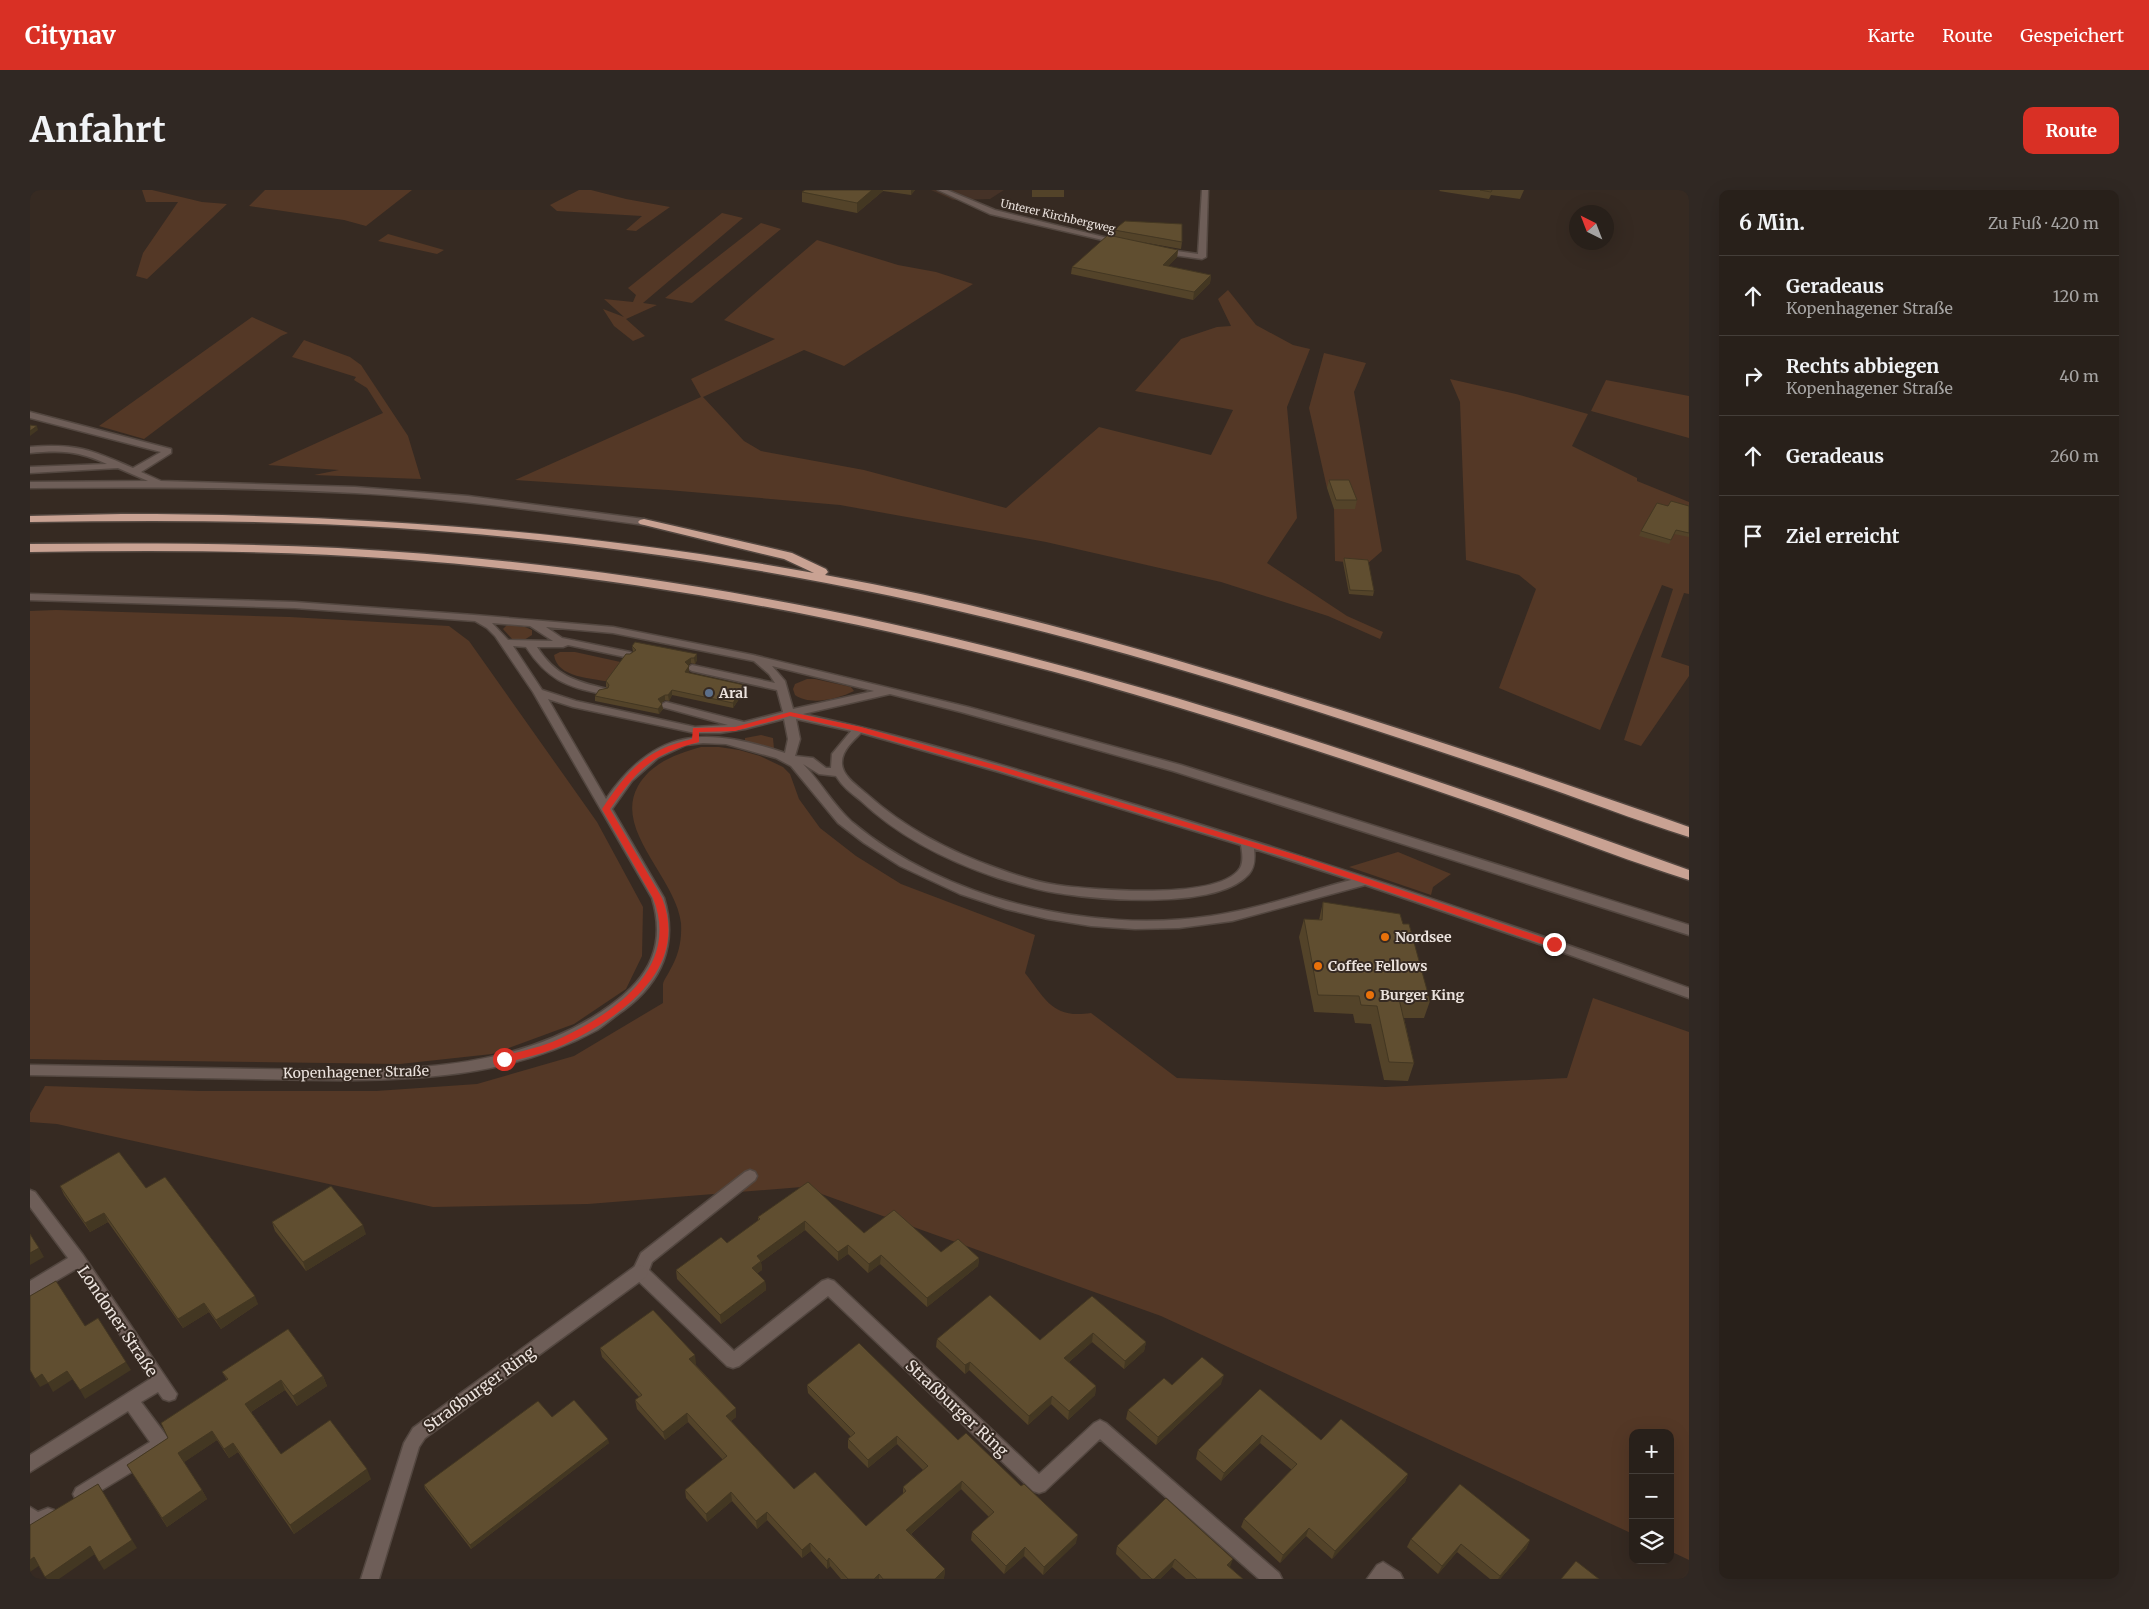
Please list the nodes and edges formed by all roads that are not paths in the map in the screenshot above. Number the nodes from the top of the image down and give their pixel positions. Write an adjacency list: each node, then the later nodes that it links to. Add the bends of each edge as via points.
1 (941, 190): 3 (street, Unterer Kirchbergweg, via 993,212)
2 (1205, 190): 4 (street, via 1202,257)
3 (1124, 243)
4 (1152, 248)
5 (30, 414): 9 (street, via 168,451)
6 (30, 450): 7 (street, via 76,449)
7 (120, 466): 8 (street); 9 (street)
8 (30, 470)
9 (133, 472): 10 (street)
10 (162, 484): 11 (street); 13 (street, via 355,490 468,499)
11 (30, 485)
12 (30, 519): 15 (highway, via 163,517 382,523 662,551)
13 (644, 522): 15 (highway, via 788,556)
14 (30, 548): 39 (highway, via 145,546 372,554 566,572 767,603 1020,659 1246,723 1406,775)
15 (841, 582): 37 (highway, via 994,615 1182,665 1300,701)
16 (30, 597): 17 (street, via 277,604)
17 (474, 618): 18 (street); 19 (street, Kopenhagener Straße, via 495,630)
18 (532, 623): 21 (street, via 551,636); 23 (street, via 612,630)
19 (505, 643): 20 (street); 28 (street, Kopenhagener Straße)
20 (530, 644): 21 (street); 26 (street, via 558,678)
21 (572, 644): 22 (street)
22 (630, 655)
23 (753, 658): 25 (street, via 778,677); 27 (street)
24 (692, 668): 25 (street)
25 (782, 688): 30 (street)
26 (603, 691)
27 (891, 691): 30 (street); 41 (street, via 1051,731 1177,768)
28 (538, 692): 33 (street); 36 (street, Kopenhagener Straße)
29 (666, 705): 31 (street)
30 (790, 714): 31 (street); 32 (street); 34 (street, via 794,739)
31 (747, 726): 33 (street)
32 (858, 729): 35 (street, via 837,757); 38 (street)
33 (696, 735): 34 (street); 36 (street, via 642,763)
34 (789, 759): 35 (street, via 809,762 823,771); 40 (street, via 801,768 832,808 869,841 918,871 1028,910 1076,919 1202,922 1254,912)
35 (839, 773): 38 (street, via 879,812 923,841 974,865 1055,888 1120,896 1218,887 1244,872 1249,859)
36 (606, 809): 43 (street, Kopenhagener Straße, via 658,898 664,922 662,945 649,979 638,991 604,1019 561,1042 473,1066 368,1075)
37 (1689, 832)
38 (1246, 843): 40 (street)
39 (1689, 875)
40 (1366, 881): 42 (street)
41 (1689, 930)
42 (1689, 993)
43 (30, 1070)
44 (750, 1176): 47 (street, Straßburger Ring, via 646,1258)
45 (30, 1196): 46 (street, Londoner Straße)
46 (78, 1260): 48 (street, Londoner Straße); 49 (street, Londoner Straße, via 164,1388)
47 (640, 1272): 52 (street, Straßburger Ring, via 419,1433 412,1443); 53 (street, Straßburger Ring, via 733,1360 828,1286 1039,1485 1100,1428)
48 (30, 1289)
49 (130, 1400): 50 (street, Londoner Straße); 51 (street, via 162,1444 36,1524)
50 (30, 1464)
51 (30, 1515)
52 (370, 1579)
53 (1273, 1579)
54 (1376, 1579): 55 (street, via 1383,1571)
55 (1394, 1579)

